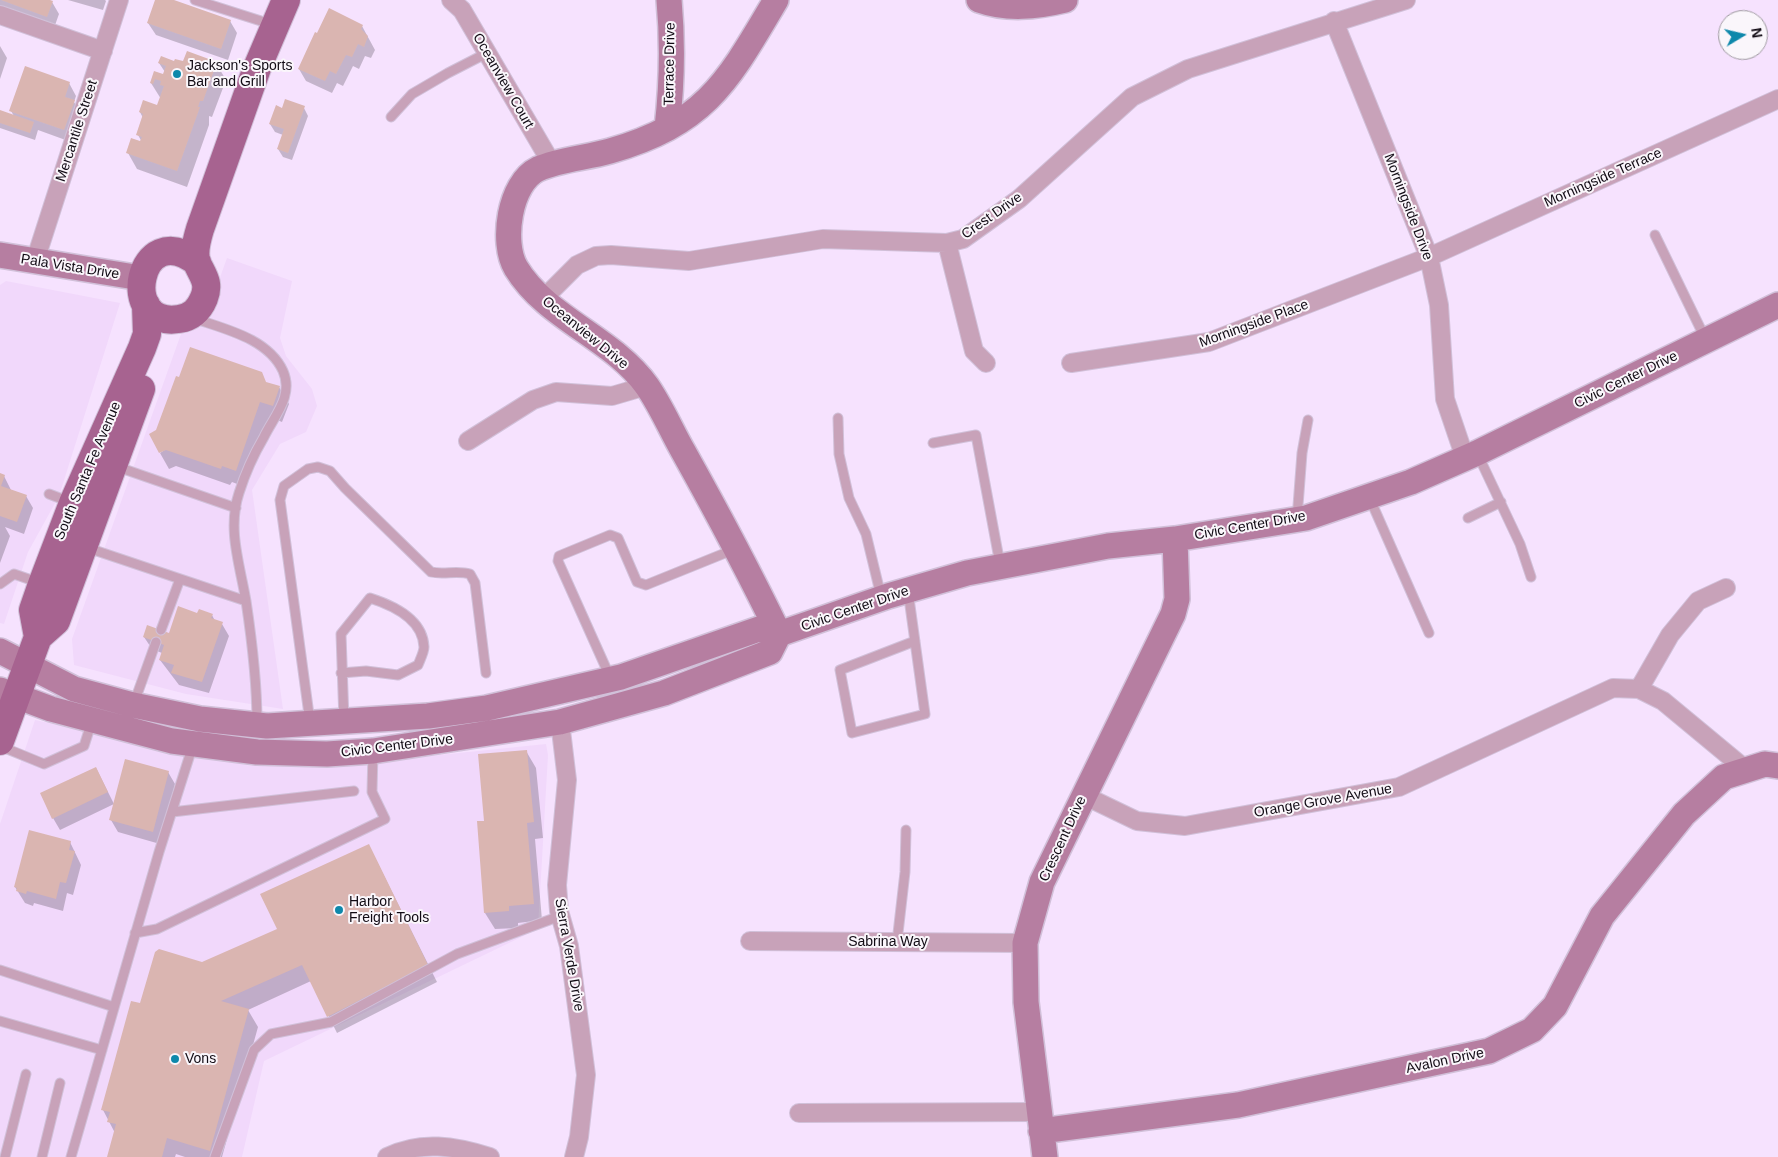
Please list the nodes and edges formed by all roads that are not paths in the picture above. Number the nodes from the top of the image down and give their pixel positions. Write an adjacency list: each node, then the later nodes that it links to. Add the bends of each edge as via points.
1 (119, 0): 13 (street, Mercantile Street)
2 (195, 0): 10 (lane)
3 (286, 0): 25 (main road, South Santa Fe Avenue, via 257,68 200,229)
4 (451, 0): 14 (street, Oceanview Court, via 462,10)
5 (669, 0): 17 (street, Terrace Drive, via 672,82)
6 (776, 0): 17 (street, Oceanview Drive, via 718,91 696,112)
7 (979, 0): 8 (street, via 996,6 1040,6)
8 (1065, 0)
9 (1406, 0): 12 (street, Crest Drive)
10 (265, 10): 21 (main road, via 182,236)
11 (0, 15): 13 (street)
12 (1334, 21): 20 (street, Crest Drive, via 1188,69 1132,97 1019,199 963,239); 23 (street, Morningside Drive)
13 (103, 51): 24 (street, Mercantile Street)
14 (487, 53): 16 (lane, via 412,94); 18 (street, Oceanview Court)
15 (1778, 99): 23 (street, Morningside Terrace)
16 (391, 117)
17 (667, 128): 18 (street, Oceanview Drive, via 609,151)
18 (552, 164): 27 (street, Oceanview Drive, via 535,170 522,185 511,208 508,246 516,268)
19 (1655, 235): 31 (lane)
20 (947, 243): 27 (street, Crest Drive, via 823,239 688,261 596,256 577,265); 33 (street, via 974,351)
21 (167, 252): 25 (main road, via 182,253); 26 (main road, via 152,260)
22 (2, 257): 24 (street, Pala Vista Drive)
23 (1429, 257): 32 (street, Morningside Place, via 1209,342); 39 (street, Morningside Drive, via 1439,305 1445,399)
24 (34, 261): 26 (street, Pala Vista Drive)
25 (197, 262): 30 (main road, South Santa Fe Avenue, via 207,287 200,307)
26 (141, 278): 29 (main road, South Santa Fe Avenue, via 141,293)
27 (543, 299): 34 (street, Oceanview Drive, via 622,361)
28 (1778, 305): 31 (street, Civic Center Drive)
29 (146, 306): 30 (main road, via 157,314); 53 (main road, South Santa Fe Avenue, via 147,334 142,348 61,498)
30 (181, 318): 40 (main road, South Santa Fe Avenue, via 158,343); 43 (lane, via 253,340 283,370 287,388 280,413 264,436 238,494)
31 (1706, 340): 39 (street, Civic Center Drive)
32 (1071, 363)
33 (986, 364)
34 (646, 386): 37 (street, via 612,396 556,392 533,400); 48 (street, Oceanview Drive)
35 (838, 418): 56 (lane, via 839,454 848,498 866,534)
36 (1308, 420): 45 (lane)
37 (468, 441)
38 (934, 443): 49 (lane, via 976,435)
39 (1471, 455): 41 (street, Civic Center Drive, via 1411,482); 42 (lane)
40 (113, 465): 43 (lane); 47 (main road, South Santa Fe Avenue)
41 (1369, 496): 45 (street, Civic Center Drive); 59 (lane)
42 (1501, 502): 44 (lane); 50 (lane, via 1527,560)
43 (236, 508): 57 (lane, via 233,534)
44 (1468, 518)
45 (1297, 519): 46 (street, Civic Center Drive)
46 (1175, 538): 49 (street, Civic Center Drive, via 1108,546); 84 (street, Crescent Drive, via 1177,600 1173,614)
47 (83, 546): 51 (lane); 61 (main road, South Santa Fe Avenue, via 56,621)
48 (737, 548): 60 (street, Oceanview Drive); 68 (lane, via 646,585 637,582 614,535 559,556 558,561)
49 (1001, 567): 55 (street, Civic Center Drive)
50 (1531, 577)
51 (180, 579): 57 (lane); 58 (lane)
52 (0, 584): 53 (lane, via 14,574)
53 (42, 584): 61 (main road, South Santa Fe Avenue, via 33,610)
54 (1726, 588): 69 (street, via 1698,601 1670,635)
55 (908, 590): 56 (street, Civic Center Drive); 62 (lane)
56 (882, 598): 60 (street, Civic Center Drive)
57 (246, 601): 76 (lane, via 257,692)
58 (161, 630)
59 (1429, 633)
60 (779, 634): 68 (street, Civic Center Drive, via 759,629); 75 (street, Civic Center Drive, via 770,652 664,693)
61 (38, 637): 65 (main road, South Santa Fe Avenue)
62 (915, 641): 62 (lane, via 925,714 852,733 840,670)
63 (156, 642): 71 (lane)
64 (0, 651): 65 (street, Civic Center Drive)
65 (28, 665): 70 (main road, South Santa Fe Avenue); 71 (street, Civic Center Drive, via 74,688)
66 (342, 673): 66 (lane, via 342,634 370,598 390,604 417,625 424,647 418,665 398,675); 73 (lane)
67 (486, 673): 74 (lane, via 475,583 470,574 431,572 330,471 318,467 308,469 284,486 280,500)
68 (616, 678): 73 (street, Civic Center Drive, via 487,708 428,716); 75 (street, via 604,690 574,698 567,704)
69 (1639, 689): 82 (street, via 1663,701); 84 (street, Orange Grove Avenue, via 1613,688 1399,787 1185,826 1137,822)
70 (8, 693): 72 (street, Civic Center Drive); 77 (main road, South Santa Fe Avenue)
71 (134, 705): 76 (street, Civic Center Drive, via 200,719)
72 (92, 720): 78 (street, Civic Center Drive); 79 (lane, via 84,746 44,764)
73 (344, 721): 74 (street, Civic Center Drive)
74 (310, 722): 76 (street, Civic Center Drive)
75 (560, 722): 80 (street, Civic Center Drive); 87 (street, Sierra Verde Drive, via 567,780 557,885)
76 (257, 725)
77 (0, 741)
78 (193, 745): 80 (street, Civic Center Drive, via 257,752 327,754); 85 (lane)
79 (0, 746)
80 (373, 751): 88 (lane, via 372,792 385,819 157,929)
81 (1778, 766): 82 (street, Avalon Drive, via 1765,764)
82 (1745, 769): 99 (street, Avalon Drive, via 1724,777 1684,814 1602,916 1555,1006 1532,1030 1489,1051 1238,1105)
83 (354, 791): 85 (lane)
84 (1083, 795): 91 (street, Crescent Drive, via 1042,882)
85 (172, 812): 88 (lane)
86 (906, 830): 90 (lane)
87 (560, 916): 103 (lane, via 457,954 331,1022 272,1034 254,1050); 106 (street, Sierra Verde Drive, via 569,946 585,1055 585,1094)
88 (135, 933): 93 (lane)
89 (750, 941): 90 (street, Sabrina Way)
90 (897, 942): 91 (street, Sabrina Way)
91 (1025, 943): 99 (street, Crescent Drive, via 1026,1002)
92 (0, 970): 93 (lane)
93 (114, 1007): 95 (lane)
94 (0, 1021): 95 (lane)
95 (102, 1050): 102 (lane)
96 (26, 1074): 100 (lane)
97 (60, 1083): 101 (lane)
98 (799, 1113): 99 (street)
99 (1040, 1122): 107 (street, Crescent Drive)
100 (5, 1157)
101 (42, 1157)
102 (70, 1157)
103 (215, 1157)
104 (387, 1157): 105 (street, via 400,1150 438,1145)
105 (490, 1157)
106 (574, 1157)
107 (1045, 1157)

